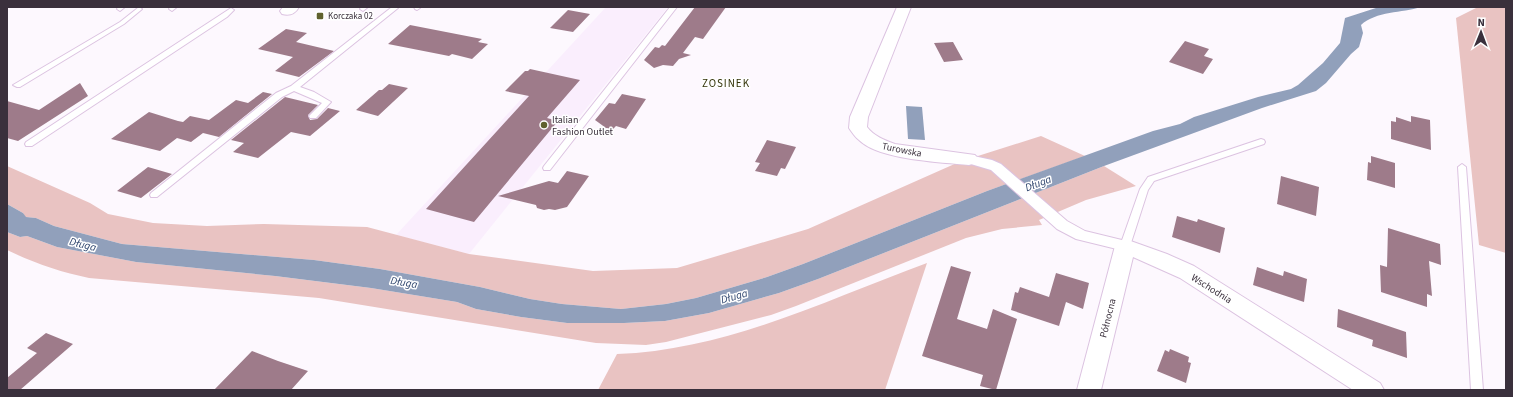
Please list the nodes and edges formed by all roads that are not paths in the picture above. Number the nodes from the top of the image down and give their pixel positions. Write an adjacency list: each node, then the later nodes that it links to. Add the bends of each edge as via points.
1 (674, 7): 13 (lane)
2 (904, 7): 11 (street, Turowska, via 859,117 860,131 873,142 892,148)
3 (395, 8): 7 (lane)
4 (139, 9): 6 (lane, via 122,23)
5 (231, 10): 10 (lane)
6 (17, 85)
7 (294, 88): 8 (lane, via 327,102); 14 (lane, via 279,95)
8 (313, 116)
9 (1261, 142): 16 (lane, via 1151,179 1144,189)
10 (30, 144)
11 (969, 159): 15 (street, Turowska, via 992,165 1002,171)
12 (1462, 167): 19 (lane)
13 (547, 168)
14 (154, 195)
15 (1042, 208): 16 (street, Wschodnia, via 1062,225 1081,235)
16 (1125, 246): 17 (street, Północna); 18 (street, Wschodnia, via 1187,272)
17 (1089, 390)
18 (1372, 390)
19 (1477, 390)

